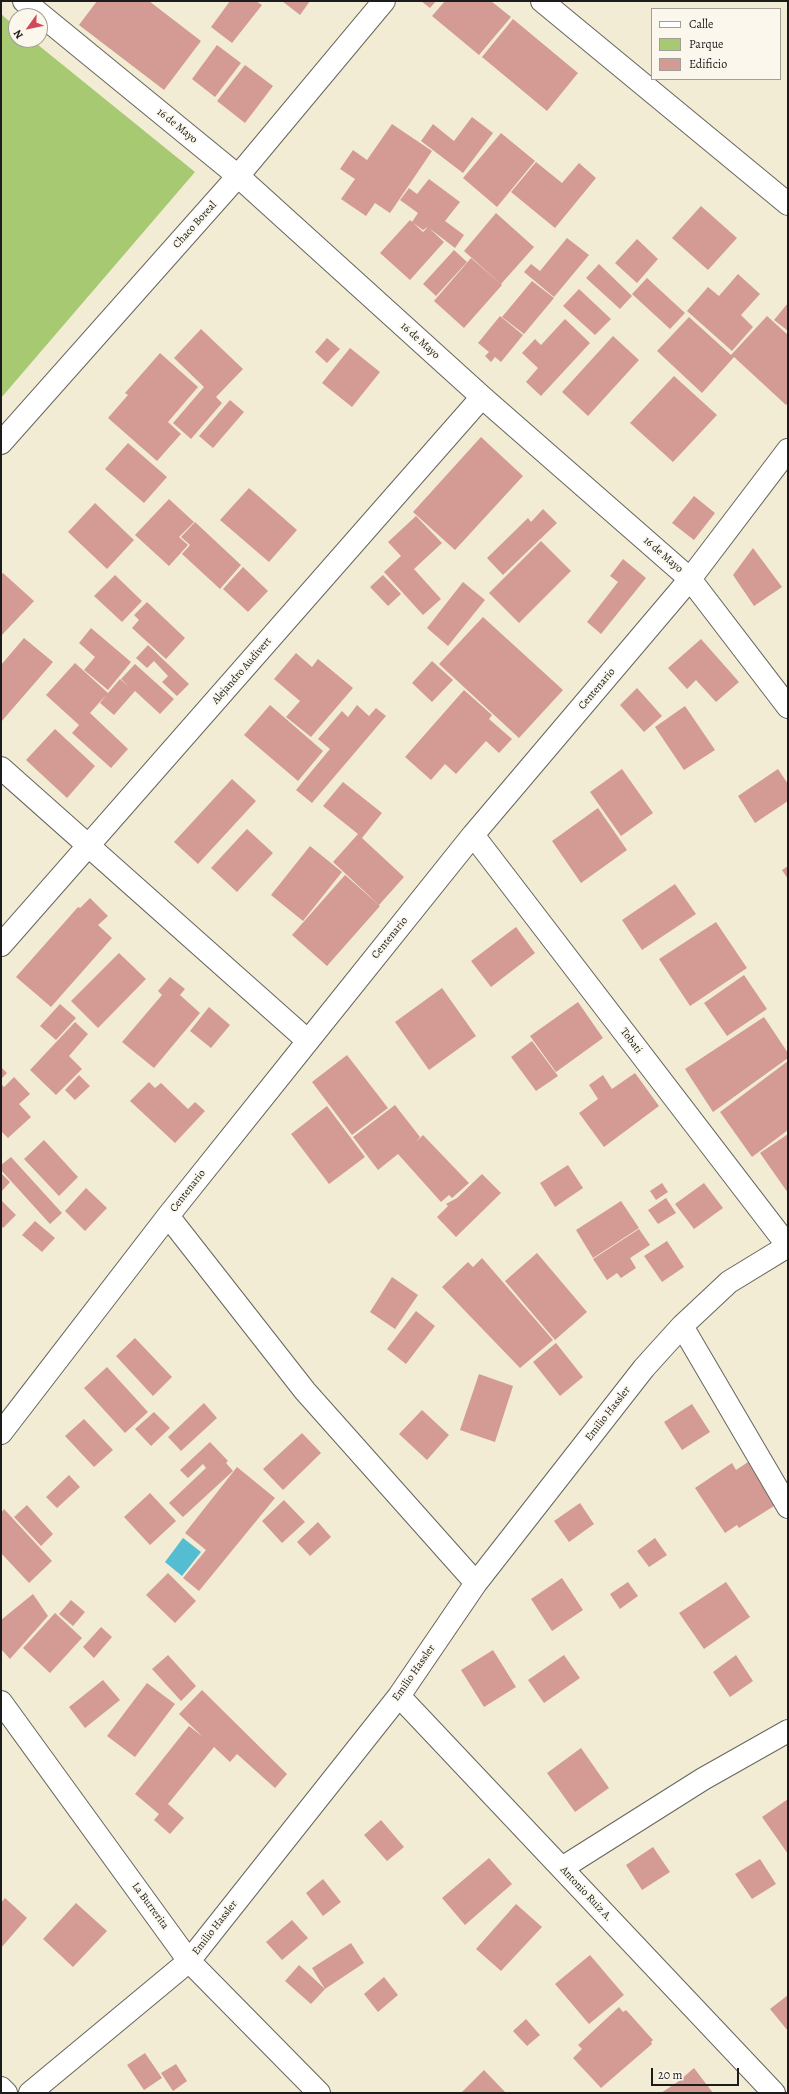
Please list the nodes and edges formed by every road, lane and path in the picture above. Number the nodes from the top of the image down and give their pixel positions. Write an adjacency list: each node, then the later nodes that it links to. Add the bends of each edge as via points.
1 (24, 1): 4 (street, 16 de Mayo)
2 (384, 1): 4 (street, Chaco Boreal)
3 (542, 1): 5 (street)
4 (238, 176): 6 (street, 16 de Mayo); 7 (street, Chaco Boreal)
5 (788, 204)
6 (482, 397): 9 (street, 16 de Mayo); 13 (street, Alejandro Audivert)
7 (1, 443)
8 (788, 450): 9 (street, Centenario)
9 (690, 579): 10 (street, 16 de Mayo); 12 (street, Centenario)
10 (788, 706)
11 (1, 768): 13 (street)
12 (473, 835): 15 (street, Centenario); 17 (street, Tobati)
13 (89, 846): 14 (street, Alejandro Audivert); 15 (street)
14 (1, 945)
15 (308, 1041): 16 (street, Centenario)
16 (168, 1216): 19 (street, Centenario); 21 (street, via 305,1391)
17 (788, 1246): 18 (street, Emilio Hassler, via 729,1282)
18 (682, 1326): 20 (street); 21 (street, Emilio Hassler, via 644,1368)
19 (1, 1433)
20 (788, 1507)
21 (476, 1583): 22 (street, Emilio Hassler)
22 (399, 1696): 25 (street, Antonio Ruiz A.); 26 (street, Emilio Hassler)
23 (1, 1702): 26 (street, La Burrerita)
24 (788, 1731): 25 (street, via 703,1780)
25 (562, 1868): 31 (street, Antonio Ruiz A.)
26 (189, 1961): 29 (street, Emilio Hassler); 30 (street, La Burrerita)
27 (1, 2088): 28 (street)
28 (6, 2093)
29 (30, 2093)
30 (319, 2093)
31 (774, 2093)

